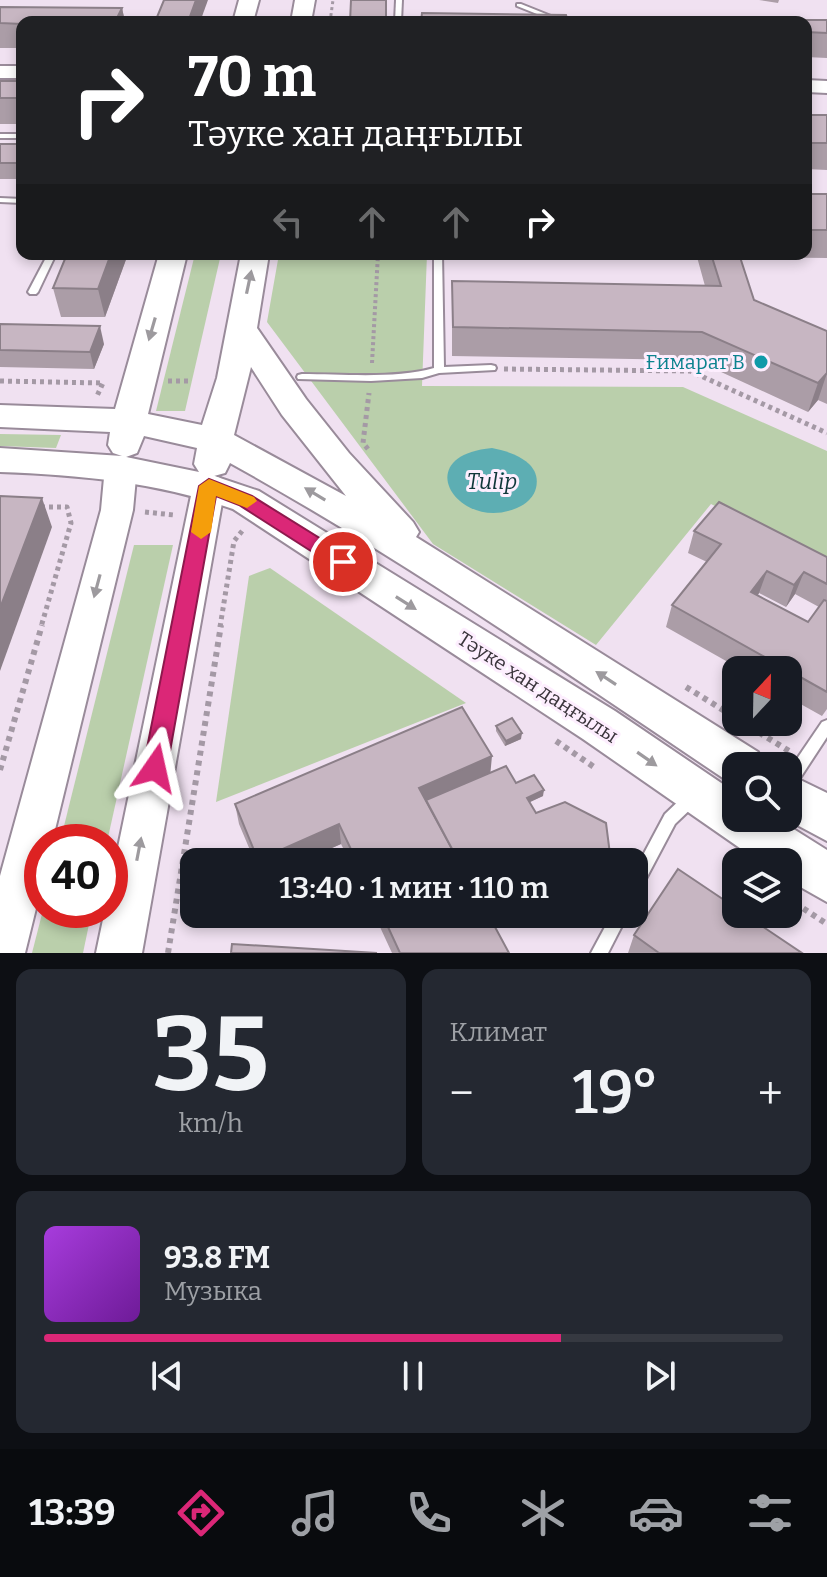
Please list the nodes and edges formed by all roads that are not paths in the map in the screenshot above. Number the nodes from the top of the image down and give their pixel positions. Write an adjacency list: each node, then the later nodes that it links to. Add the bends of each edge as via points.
1 (519, 5): 2 (lane)
2 (547, 16)
3 (49, 260): 7 (lane)
4 (171, 260): 12 (main road, one-way to 12)
5 (254, 260): 8 (main road, one-way to 5)
6 (438, 260): 10 (lane)
7 (33, 292)
8 (240, 325): 14 (main road, via 233,378); 18 (main road, via 336,462)
9 (491, 368): 10 (lane)
10 (439, 370): 11 (lane, via 371,378)
11 (302, 377)
12 (129, 415): 13 (main road); 14 (main road); 16 (main road)
13 (0, 416)
14 (215, 440): 17 (main road); 18 (main road, one-way to 14)
15 (0, 460): 16 (main road)
16 (121, 467): 17 (main road); 28 (street, one-way to 28, via 128,511 19,866)
17 (233, 505): 22 (main road, Тәуке хан даңғылы, one-way to 22, via 599,725); 29 (street, one-way to 17)
18 (428, 562): 20 (main road, one-way to 18)
19 (827, 726): 21 (lane)
20 (722, 753)
21 (802, 763)
22 (697, 794): 25 (lane, via 670,819); 26 (main road, Тәуке хан даңғылы)
23 (802, 804): 24 (main road)
24 (827, 819)
25 (648, 861)
26 (827, 878)
27 (612, 928): 30 (lane)
28 (2, 953)
29 (119, 953)
30 (599, 953)

